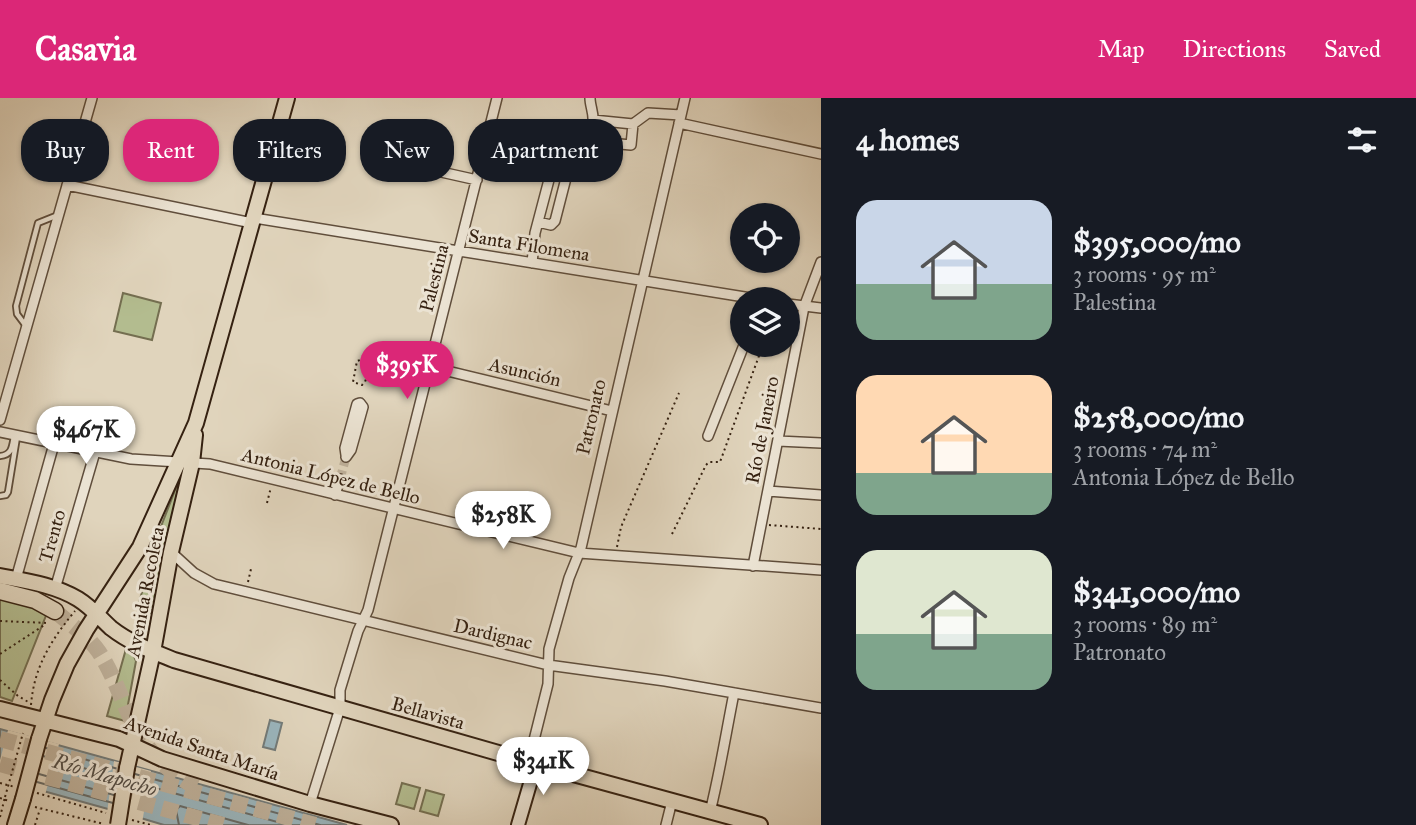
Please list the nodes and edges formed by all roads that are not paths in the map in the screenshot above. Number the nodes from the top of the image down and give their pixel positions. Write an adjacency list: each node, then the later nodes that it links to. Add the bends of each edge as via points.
1 (92, 98): 16 (street)
2 (287, 98): 18 (main road, Avenida Recoleta)
3 (497, 98): 6 (street, Palestina)
4 (590, 98): 7 (street)
5 (685, 98): 8 (street, Patronato)
6 (492, 119)
7 (593, 119)
8 (680, 119): 10 (street, via 648,113); 12 (street); 23 (street, Patronato)
9 (623, 123): 10 (street)
10 (634, 124): 11 (street, via 631,145)
11 (623, 144)
12 (821, 153)
13 (476, 182): 20 (street, Palestina)
14 (549, 182): 19 (street)
15 (567, 182): 19 (street, via 555,221 551,225)
16 (67, 186): 17 (street); 18 (street, Santa Filomena)
17 (59, 215): 28 (street); 28 (lane, via 38,223 16,306)
18 (253, 220): 20 (street, Santa Filomena); 33 (main road, Avenida Recoleta)
19 (538, 222): 22 (street)
20 (459, 251): 22 (street, Santa Filomena); 30 (street, Palestina)
21 (821, 262): 26 (street, Río de Janeiro)
22 (532, 263): 23 (street, Santa Filomena)
23 (641, 281): 24 (street, Santa Filomena); 31 (street, Patronato)
24 (730, 295)
25 (800, 306): 26 (street)
26 (804, 307): 27 (street); 37 (street, Río de Janeiro)
27 (821, 308)
28 (27, 326): 32 (street)
29 (739, 357): 36 (street)
30 (430, 369): 31 (street, Asunción); 52 (street, Palestina)
31 (612, 411): 54 (street, Patronato)
32 (0, 420)
33 (196, 423): 45 (main road, Avenida Recoleta); 46 (main road, Avenida Recoleta)
34 (0, 432): 35 (street, Antonia López de Bello)
35 (16, 436): 39 (street, Antonia López de Bello); 41 (lane); 44 (lane)
36 (708, 436)
37 (778, 441): 38 (street); 48 (street, Río de Janeiro)
38 (821, 443)
39 (54, 444): 40 (street, Antonia López de Bello); 58 (street)
40 (95, 452): 45 (street, Antonia López de Bello); 59 (street, Trento)
41 (7, 455): 42 (lane); 44 (lane)
42 (0, 456)
43 (346, 456): 43 (street, via 363,407 360,403 345,448)
44 (14, 458): 51 (lane, via 8,492)
45 (177, 463): 46 (street, Antonia López de Bello); 61 (main road, Avenida Recoleta, via 140,547)
46 (192, 463): 49 (street, Antonia López de Bello); 53 (main road, Avenida Recoleta)
47 (340, 479): 49 (street)
48 (768, 491): 50 (street); 55 (street, Río de Janeiro)
49 (335, 495): 52 (street, Antonia López de Bello)
50 (821, 495)
51 (0, 496)
52 (394, 510): 54 (street, Antonia López de Bello); 63 (street, Palestina)
53 (171, 552): 63 (street, Dardignac, via 204,579); 64 (main road, Avenida Recoleta)
54 (579, 553): 55 (street, Antonia López de Bello); 65 (street, Patronato, via 562,601)
55 (753, 566): 56 (street, Antonia López de Bello)
56 (821, 570)
57 (0, 576): 58 (main road, Bellavista)
58 (16, 579): 59 (main road, Bellavista)
59 (55, 589): 61 (main road, Bellavista)
60 (0, 591): 62 (highway, via 35,600)
61 (97, 613): 64 (main road, Bellavista, via 113,629); 70 (main road, Avenida Recoleta, via 68,664)
62 (56, 619)
63 (364, 621): 65 (street, Dardignac); 67 (street, Palestina, via 340,690)
64 (153, 652): 67 (main road, Bellavista); 71 (main road, Avenida Recoleta)
65 (548, 665): 66 (street, Dardignac); 72 (street, Patronato)
66 (734, 693): 68 (street, Dardignac); 75 (street)
67 (340, 708): 72 (main road, Bellavista); 74 (street, Palestina)
68 (821, 708)
69 (0, 709): 70 (main road, Avenida Santa María, via 29,710)
70 (46, 719): 71 (main road, Avenida Santa María); 77 (main road, Avenida Recoleta, bridge)
71 (132, 745): 74 (main road, Avenida Santa María, via 162,759); 76 (main road, Avenida Recoleta, bridge)
72 (533, 763): 73 (main road, Bellavista); 79 (street, Patronato)
73 (673, 801): 75 (main road, Bellavista); 80 (street)
74 (310, 804): 78 (main road, Avenida Santa María)
75 (710, 812): 81 (main road, Bellavista)
76 (125, 822)
77 (15, 825)
78 (391, 825)
79 (518, 825)
80 (666, 825)
81 (760, 825)

